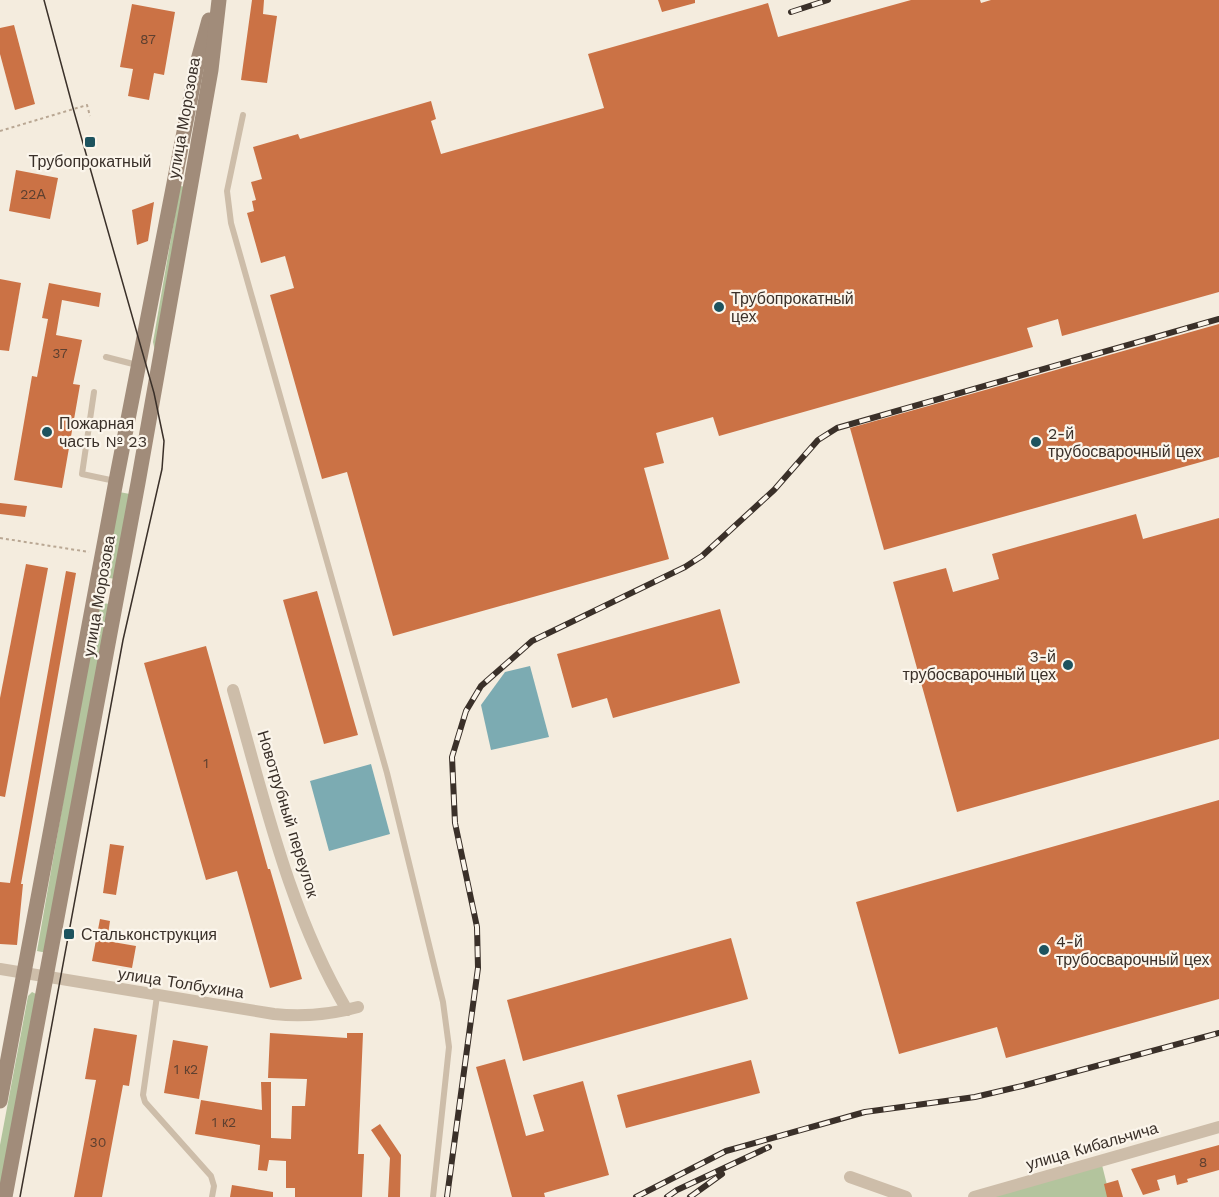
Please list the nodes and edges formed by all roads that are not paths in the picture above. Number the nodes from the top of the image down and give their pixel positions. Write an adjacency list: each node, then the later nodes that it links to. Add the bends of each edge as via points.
1 (214, 0): 5 (main road, улица Морозова, via 198,60)
2 (219, 0): 8 (main road, улица Морозова, via 211,70)
3 (243, 115): 22 (lane, via 227,207 387,773 443,1002 449,1047)
4 (106, 357): 5 (lane)
5 (138, 365): 7 (main road, улица Морозова)
6 (94, 392): 7 (lane, via 82,474)
7 (116, 481): 8 (main road); 9 (main road, улица Морозова)
8 (138, 483): 10 (main road, улица Морозова)
9 (95, 590): 10 (main road); 13 (main road, улица Морозова)
10 (118, 593): 14 (main road, улица Морозова)
11 (233, 690): 16 (street, Новотрубный переулок, via 288,882 328,977)
12 (0, 969): 13 (street, улица Толбухина)
13 (24, 973): 14 (street, улица Толбухина); 17 (main road, улица Морозова)
14 (46, 977): 15 (street, улица Толбухина); 20 (main road, улица Морозова)
15 (157, 996): 16 (street, улица Толбухина, via 292,1016); 21 (lane, via 143,1095 211,1176)
16 (352, 1009)
17 (0, 1101)
18 (1219, 1127): 24 (street, улица Кибальчича)
19 (850, 1177): 23 (street)
20 (5, 1197)
21 (212, 1197)
22 (433, 1197)
23 (906, 1197)
24 (974, 1197)

